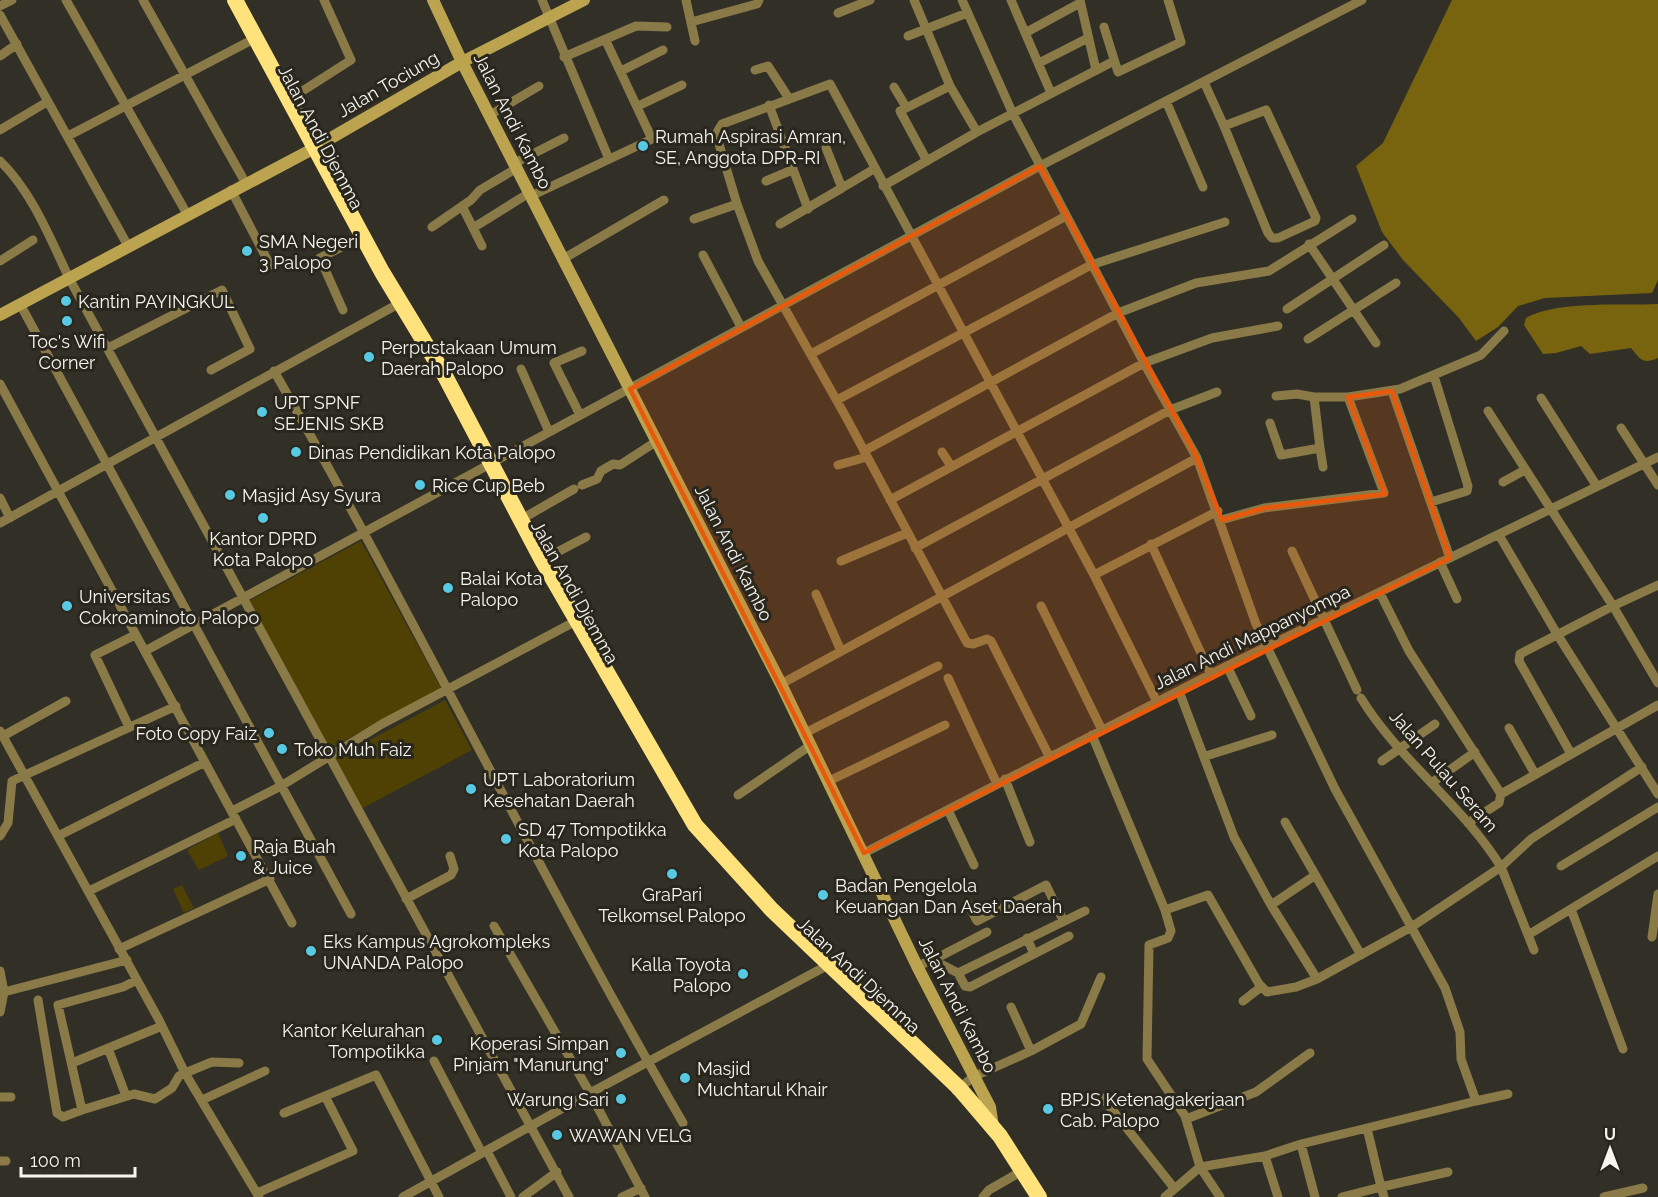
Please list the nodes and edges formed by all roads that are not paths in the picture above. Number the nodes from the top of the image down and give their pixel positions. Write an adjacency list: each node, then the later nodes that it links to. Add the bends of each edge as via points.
1 (12, 0): 18 (street)
2 (66, 0): 55 (street)
3 (143, 0): 43 (street)
4 (324, 0): 51 (street, via 351,60)
5 (433, 0): 38 (street, Jalan Andi Kambo)
6 (542, 0): 22 (street)
7 (584, 0): 22 (street, Jalan Tociung)
8 (686, 0): 23 (street)
9 (759, 0): 23 (street, via 757,4)
10 (870, 0): 19 (street)
11 (914, 0): 26 (street)
12 (962, 0): 20 (street)
13 (1012, 0): 27 (street)
14 (1168, 0): 37 (street, via 1181,42 1118,72)
15 (1362, 0): 44 (street)
16 (237, 1): 32 (highway, Jalan Andi Djemma); 51 (highway, Jalan Andi Djemma)
17 (1080, 1): 27 (street); 29 (street)
18 (0, 6)
19 (838, 13)
20 (967, 13): 26 (street); 58 (street)
21 (0, 15): 33 (street)
22 (548, 17): 36 (street); 38 (street, Jalan Tociung)
23 (691, 22): 31 (street)
24 (667, 27): 30 (street, via 636,26)
25 (1104, 27): 37 (street)
26 (926, 28): 28 (street); 47 (street)
27 (1025, 33): 39 (street)
28 (908, 36)
29 (1088, 38): 39 (street); 41 (street)
30 (605, 39): 36 (street); 42 (street)
31 (695, 41)
32 (248, 42): 43 (street); 66 (highway, Jalan Andi Djemma)
33 (17, 44): 35 (street); 53 (street)
34 (663, 50): 42 (street)
35 (0, 56)
36 (564, 57): 67 (street)
37 (1114, 61): 41 (street)
38 (462, 62): 59 (street, Jalan Andi Kambo); 66 (street, Jalan Tociung)
39 (1039, 63): 49 (street)
40 (755, 70): 50 (street, via 768,66)
41 (1096, 70): 49 (street)
42 (621, 71): 56 (street)
43 (185, 74): 55 (street); 75 (street)
44 (1204, 82): 52 (street); 60 (street)
45 (682, 85): 56 (street)
46 (539, 86): 59 (street)
47 (950, 86): 57 (street); 62 (street)
48 (894, 87): 57 (street)
49 (1051, 93): 58 (street)
50 (788, 98): 54 (street); 72 (street, via 830,84)
51 (290, 99): 66 (highway, Jalan Andi Djemma)
52 (1166, 101): 71 (street); 77 (street)
53 (48, 102): 61 (street); 63 (street)
54 (769, 105): 73 (street); 82 (street, via 722,124 716,132)
55 (124, 106): 63 (street); 85 (street)
56 (638, 106): 67 (street, via 652,139)
57 (906, 107): 69 (street, via 901,113)
58 (1013, 114): 62 (street); 71 (street)
59 (490, 115): 70 (street, Jalan Andi Kambo)
60 (1224, 126): 60 (street, via 1269,236 1278,238 1315,221 1269,111)
61 (0, 130)
62 (978, 132): 69 (street)
63 (68, 136): 98 (street)
64 (564, 138): 70 (street)
65 (826, 148): 78 (street)
66 (310, 149): 75 (street, Jalan Tociung); 95 (highway, Jalan Andi Djemma); 110 (highway, Jalan Andi Djemma)
67 (609, 159): 80 (street)
68 (0, 161): 105 (street, via 34,208)
69 (927, 161): 76 (street)
70 (516, 165): 80 (street, Jalan Andi Kambo); 83 (street)
71 (1040, 166): 86 (street); 93 (street)
72 (874, 169): 76 (street); 78 (street)
73 (792, 170): 74 (street); 84 (street)
74 (766, 181)
75 (245, 182): 79 (street, Jalan Tociung)
76 (883, 186): 93 (street)
77 (1203, 187)
78 (842, 188): 84 (street)
79 (231, 190): 85 (street, Jalan Tociung); 103 (street)
80 (530, 194): 92 (street); 101 (street, Jalan Andi Kambo)
81 (664, 200): 101 (street)
82 (737, 204): 87 (street); 111 (street, via 755,253)
83 (462, 206): 91 (street); 92 (street)
84 (808, 208): 90 (street)
85 (187, 214): 98 (street, Jalan Tociung)
86 (1066, 216): 104 (street); 108 (street)
87 (694, 219)
88 (1352, 219): 96 (street)
89 (1225, 222): 104 (street)
90 (780, 224)
91 (432, 227)
92 (473, 228): 99 (street)
93 (912, 235): 108 (street); 111 (street)
94 (33, 240): 102 (street)
95 (355, 240): 110 (highway, Jalan Andi Djemma); 113 (street, via 320,259)
96 (1309, 244): 106 (street); 115 (street, via 1269,271 1196,283)
97 (1383, 245): 106 (street)
98 (128, 246): 105 (street, Jalan Tociung)
99 (482, 246)
100 (703, 255): 118 (street)
101 (563, 259): 133 (street, Jalan Andi Kambo)
102 (0, 261)
103 (270, 265)
104 (1091, 265): 115 (street); 120 (street)
105 (69, 278): 109 (street, Jalan Tociung); 123 (street)
106 (1331, 278): 112 (street); 114 (street)
107 (1396, 283): 114 (street)
108 (938, 285): 120 (street); 125 (street)
109 (20, 304): 116 (street, Jalan Tociung); 159 (street)
110 (397, 305): 129 (street); 156 (highway, Jalan Andi Djemma, via 445,376)
111 (782, 306): 118 (street); 125 (street)
112 (1287, 309)
113 (343, 310)
114 (1354, 310): 121 (street); 122 (street)
115 (1118, 313): 126 (street); 131 (street)
116 (0, 315)
117 (1278, 326): 126 (street, via 1212,338)
118 (741, 327): 133 (street)
119 (1504, 331): 130 (street, via 1487,351)
120 (963, 333): 131 (street); 140 (street)
121 (1308, 339)
122 (1376, 343)
123 (108, 348): 128 (street, via 222,290 250,349); 148 (street)
124 (582, 351): 143 (street, via 554,363)
125 (811, 354): 140 (street)
126 (1144, 363): 141 (street); 146 (street)
127 (521, 369): 147 (street)
128 (211, 370)
129 (274, 371): 148 (street); 176 (street)
130 (1434, 376): 134 (street); 169 (street, via 1468,486 1467,490)
131 (989, 381): 146 (street); 152 (street)
132 (0, 384): 166 (street)
133 (630, 389): 143 (street); 149 (street, Jalan Andi Kambo)
134 (1392, 391): 138 (street); 169 (street)
135 (1217, 392): 141 (street)
136 (1276, 396): 137 (street)
137 (1314, 397): 138 (street); 150 (street)
138 (1348, 398): 171 (street, via 1384,493)
139 (1541, 398): 164 (street)
140 (837, 400): 152 (street)
141 (1170, 410): 154 (street); 162 (street)
142 (1488, 411): 161 (street)
143 (580, 415): 147 (street)
144 (1270, 423): 150 (street, via 1281,455)
145 (1621, 428): 155 (street)
146 (1016, 431): 158 (street); 162 (street)
147 (549, 432): 156 (street)
148 (156, 440): 159 (street); 192 (street)
149 (657, 441): 173 (street); 210 (street, Jalan Andi Kambo)
150 (1320, 448): 160 (street)
151 (942, 452): 158 (street)
152 (866, 454): 157 (street); 168 (street)
153 (1658, 457): 155 (street, Jalan Andi Mappanyompa)
154 (1197, 458): 171 (street); 175 (street)
155 (1645, 463): 164 (street, Jalan Andi Mappanyompa); 165 (street)
156 (486, 465): 173 (highway, Jalan Andi Djemma); 176 (street); 198 (highway, Jalan Andi Djemma)
157 (838, 465)
158 (951, 466): 168 (street)
159 (106, 467): 166 (street); 199 (street)
160 (1323, 467)
161 (1525, 470): 163 (street); 170 (street)
162 (1042, 479): 175 (street); 181 (street)
163 (1503, 482)
164 (1596, 485): 170 (street, Jalan Andi Mappanyompa)
165 (1658, 485)
166 (58, 492): 172 (street); 201 (street)
167 (0, 498): 172 (street)
168 (890, 500): 177 (street)
169 (1431, 502): 183 (street)
170 (1550, 508): 178 (street, Jalan Andi Mappanyompa); 196 (street)
171 (1219, 516): 180 (street); 202 (street)
172 (10, 518): 174 (street)
173 (520, 520): 184 (highway, Jalan Andi Djemma)
174 (0, 524)
175 (1067, 527): 187 (street); 191 (street)
176 (363, 532): 192 (street); 211 (street)
177 (907, 533): 181 (street); 185 (street)
178 (1499, 534): 183 (street, Jalan Andi Mappanyompa); 200 (street)
179 (586, 537): 184 (street)
180 (1152, 544): 187 (street); 207 (street)
181 (915, 548): 191 (street)
182 (1292, 551): 197 (street, Jalan Pulau Seram)
183 (1450, 558): 186 (street, Jalan Andi Mappanyompa)
184 (542, 560): 198 (highway, Jalan Andi Djemma)
185 (841, 561)
186 (1440, 562): 189 (street, Jalan Andi Mappanyompa); 194 (street)
187 (1094, 575): 214 (street)
188 (1655, 586): 193 (street); 196 (street)
189 (1380, 593): 197 (street, Jalan Andi Mappanyompa); 229 (street, via 1408,651)
190 (816, 594): 204 (street)
191 (940, 597): 204 (street); 232 (street, via 967,643 991,641)
192 (243, 598): 199 (street); 231 (street)
193 (1658, 598)
194 (1457, 599)
195 (1041, 606): 223 (street)
196 (1613, 606): 200 (street); 209 (street)
197 (1324, 620): 202 (street, Jalan Andi Mappanyompa); 228 (street, Jalan Pulau Seram, via 1359,694)
198 (573, 623): 211 (street); 286 (highway, Jalan Andi Djemma, via 695,825)
199 (192, 625): 203 (street); 242 (street)
200 (1557, 634): 221 (street); 230 (street, via 1528,648 1519,659)
201 (135, 635): 203 (street); 220 (street, via 95,655)
202 (1267, 648): 206 (street, Jalan Andi Mappanyompa); 274 (street, via 1355,829)
203 (145, 651): 215 (street)
204 (841, 651): 210 (street)
205 (938, 666): 227 (street)
206 (1227, 666): 207 (street, Jalan Andi Mappanyompa); 217 (street)
207 (1211, 675): 212 (street, Jalan Andi Mappanyompa)
208 (948, 678): 240 (street)
209 (1658, 683)
210 (781, 684): 227 (street, Jalan Andi Kambo)
211 (448, 690): 231 (street); 306 (street)
212 (1179, 691): 214 (street, Jalan Andi Mappanyompa); 233 (street)
213 (66, 701): 224 (street)
214 (1157, 702): 223 (street, Jalan Andi Mappanyompa)
215 (176, 706): 220 (street); 235 (street)
216 (1658, 706): 221 (street)
217 (1251, 716)
218 (1435, 724): 228 (street)
219 (945, 725): 239 (street)
220 (129, 727): 238 (street)
221 (1618, 727): 230 (street); 236 (street)
222 (1509, 728): 237 (street)
223 (1102, 730): 225 (street, Jalan Andi Mappanyompa)
224 (1, 733): 238 (street)
225 (1092, 735): 232 (street, Jalan Andi Mappanyompa); 268 (street)
226 (1272, 735): 233 (street)
227 (808, 739): 239 (street, Jalan Andi Kambo); 245 (street)
228 (1401, 747): 234 (street); 241 (street, Jalan Pulau Seram)
229 (1475, 752): 241 (street); 243 (street)
230 (1570, 752): 237 (street)
231 (327, 756): 242 (street); 264 (street)
232 (1049, 756): 240 (street, Jalan Andi Mappanyompa)
233 (1206, 756): 266 (street, via 1234,837)
234 (1382, 761)
235 (205, 762): 248 (street); 252 (street)
236 (1642, 767): 244 (street); 259 (street, via 1531,839)
237 (1535, 774): 243 (street)
238 (25, 777): 251 (street, via 12,781 8,823); 252 (street)
239 (829, 781): 254 (street, Jalan Andi Kambo)
240 (1001, 782): 247 (street, Jalan Andi Mappanyompa); 253 (street)
241 (1433, 782): 250 (street, Jalan Pulau Seram)
242 (280, 786): 248 (street); 270 (street)
243 (1501, 794): 250 (street, via 1500,802)
244 (1658, 794)
245 (738, 795)
246 (1658, 807): 258 (street)
247 (948, 810): 254 (street, Jalan Andi Mappanyompa); 257 (street)
248 (234, 815): 261 (street); 262 (street)
249 (1285, 822): 260 (street)
250 (1468, 823): 259 (street, Jalan Pulau Seram)
251 (0, 836)
252 (58, 836): 262 (street)
253 (1030, 842)
254 (864, 853): 287 (street, Jalan Andi Kambo)
255 (450, 856): 264 (street, via 454,869 451,875)
256 (1657, 860): 267 (street)
257 (974, 865)
258 (1561, 866)
259 (1501, 867): 274 (street); 276 (street, Jalan Pulau Seram)
260 (1314, 876): 266 (street); 283 (street)
261 (270, 879): 272 (street); 280 (street)
262 (89, 891): 280 (street)
263 (1658, 894): 278 (street)
264 (406, 899): 325 (street)
265 (967, 902): 271 (street, via 977,921 1046,885)
266 (1271, 905): 291 (street)
267 (1571, 909): 276 (street); 301 (street)
268 (1165, 910): 293 (street, via 1208,895); 323 (street, via 1170,936 1149,945 1146,1055)
269 (1085, 912): 271 (street)
270 (351, 914)
271 (1063, 920): 279 (street)
272 (292, 923)
273 (494, 926): 312 (street)
274 (1413, 926): 283 (street); 320 (street, via 1456,1017 1461,1059)
275 (987, 932): 285 (street)
276 (1528, 935): 281 (street, Jalan Pulau Seram)
277 (1069, 936): 282 (street)
278 (1652, 937)
279 (1027, 938): 282 (street); 289 (street)
280 (119, 949): 284 (street)
281 (1534, 950)
282 (1034, 954): 289 (street, via 969,987)
283 (1361, 955): 291 (street)
284 (127, 960): 292 (street); 294 (street)
285 (933, 960): 287 (street); 289 (street)
286 (826, 966): 306 (street); 311 (highway, Jalan Andi Djemma)
287 (917, 966): 310 (street, Jalan Andi Kambo)
288 (0, 971): 294 (street)
289 (958, 973)
290 (1101, 977): 302 (street, via 1081,1024)
291 (1317, 979): 293 (street, via 1271,993)
292 (137, 980): 299 (street); 305 (street, via 58,1005)
293 (1261, 987): 296 (street)
294 (4, 992): 298 (street)
295 (38, 1000): 321 (street, via 57,1113 63,1117)
296 (1243, 1001)
297 (1011, 1007): 302 (street)
298 (0, 1012)
299 (162, 1026): 300 (street); 309 (street)
300 (108, 1048): 305 (street); 314 (street)
301 (1623, 1049)
302 (1031, 1051): 310 (street)
303 (1310, 1053): 323 (street, via 1256,1092)
304 (434, 1061): 329 (street)
305 (72, 1063): 321 (street)
306 (649, 1063): 312 (street); 324 (street)
307 (239, 1064): 309 (street, via 212,1062)
308 (265, 1071): 319 (street)
309 (185, 1073): 314 (street, via 155,1099 136,1094); 319 (street)
310 (973, 1077): 311 (street); 327 (street, Jalan Andi Kambo, via 990,1107)
311 (957, 1090): 327 (highway, Jalan Andi Djemma)
312 (590, 1093): 325 (street); 338 (street)
313 (1508, 1094): 320 (street)
314 (126, 1096): 321 (street)
315 (325, 1096): 322 (street); 335 (street, via 376,1075); 340 (street, via 353,1151)
316 (0, 1097): 317 (street)
317 (11, 1097)
318 (1103, 1098): 336 (street)
319 (202, 1100): 340 (street)
320 (1476, 1101): 326 (street)
321 (82, 1110)
322 (284, 1113)
323 (1186, 1119): 331 (street)
324 (683, 1123)
325 (530, 1126): 329 (street); 332 (street)
326 (1367, 1128): 328 (street); 339 (street)
327 (990, 1129): 334 (highway); 349 (highway)
328 (1301, 1144): 330 (street); 353 (street)
329 (484, 1152): 335 (street); 343 (street)
330 (1265, 1156): 331 (street); 352 (street)
331 (1200, 1167): 336 (street); 351 (street)
332 (557, 1172): 344 (street); 345 (street)
333 (1448, 1172): 339 (street)
334 (1015, 1175): 347 (street); 348 (highway)
335 (432, 1182): 341 (street); 342 (street)
336 (1174, 1188): 350 (street)
337 (1643, 1188): 355 (street)
338 (643, 1192): 346 (street)
339 (1383, 1192): 354 (street)
340 (258, 1195)
341 (404, 1197)
342 (439, 1197)
343 (512, 1197)
344 (524, 1197)
345 (569, 1197)
346 (622, 1197)
347 (983, 1197)
348 (1029, 1197)
349 (1039, 1197)
350 (1165, 1197)
351 (1220, 1197)
352 (1278, 1197)
353 (1315, 1197)
354 (1342, 1197)
355 (1604, 1197)

